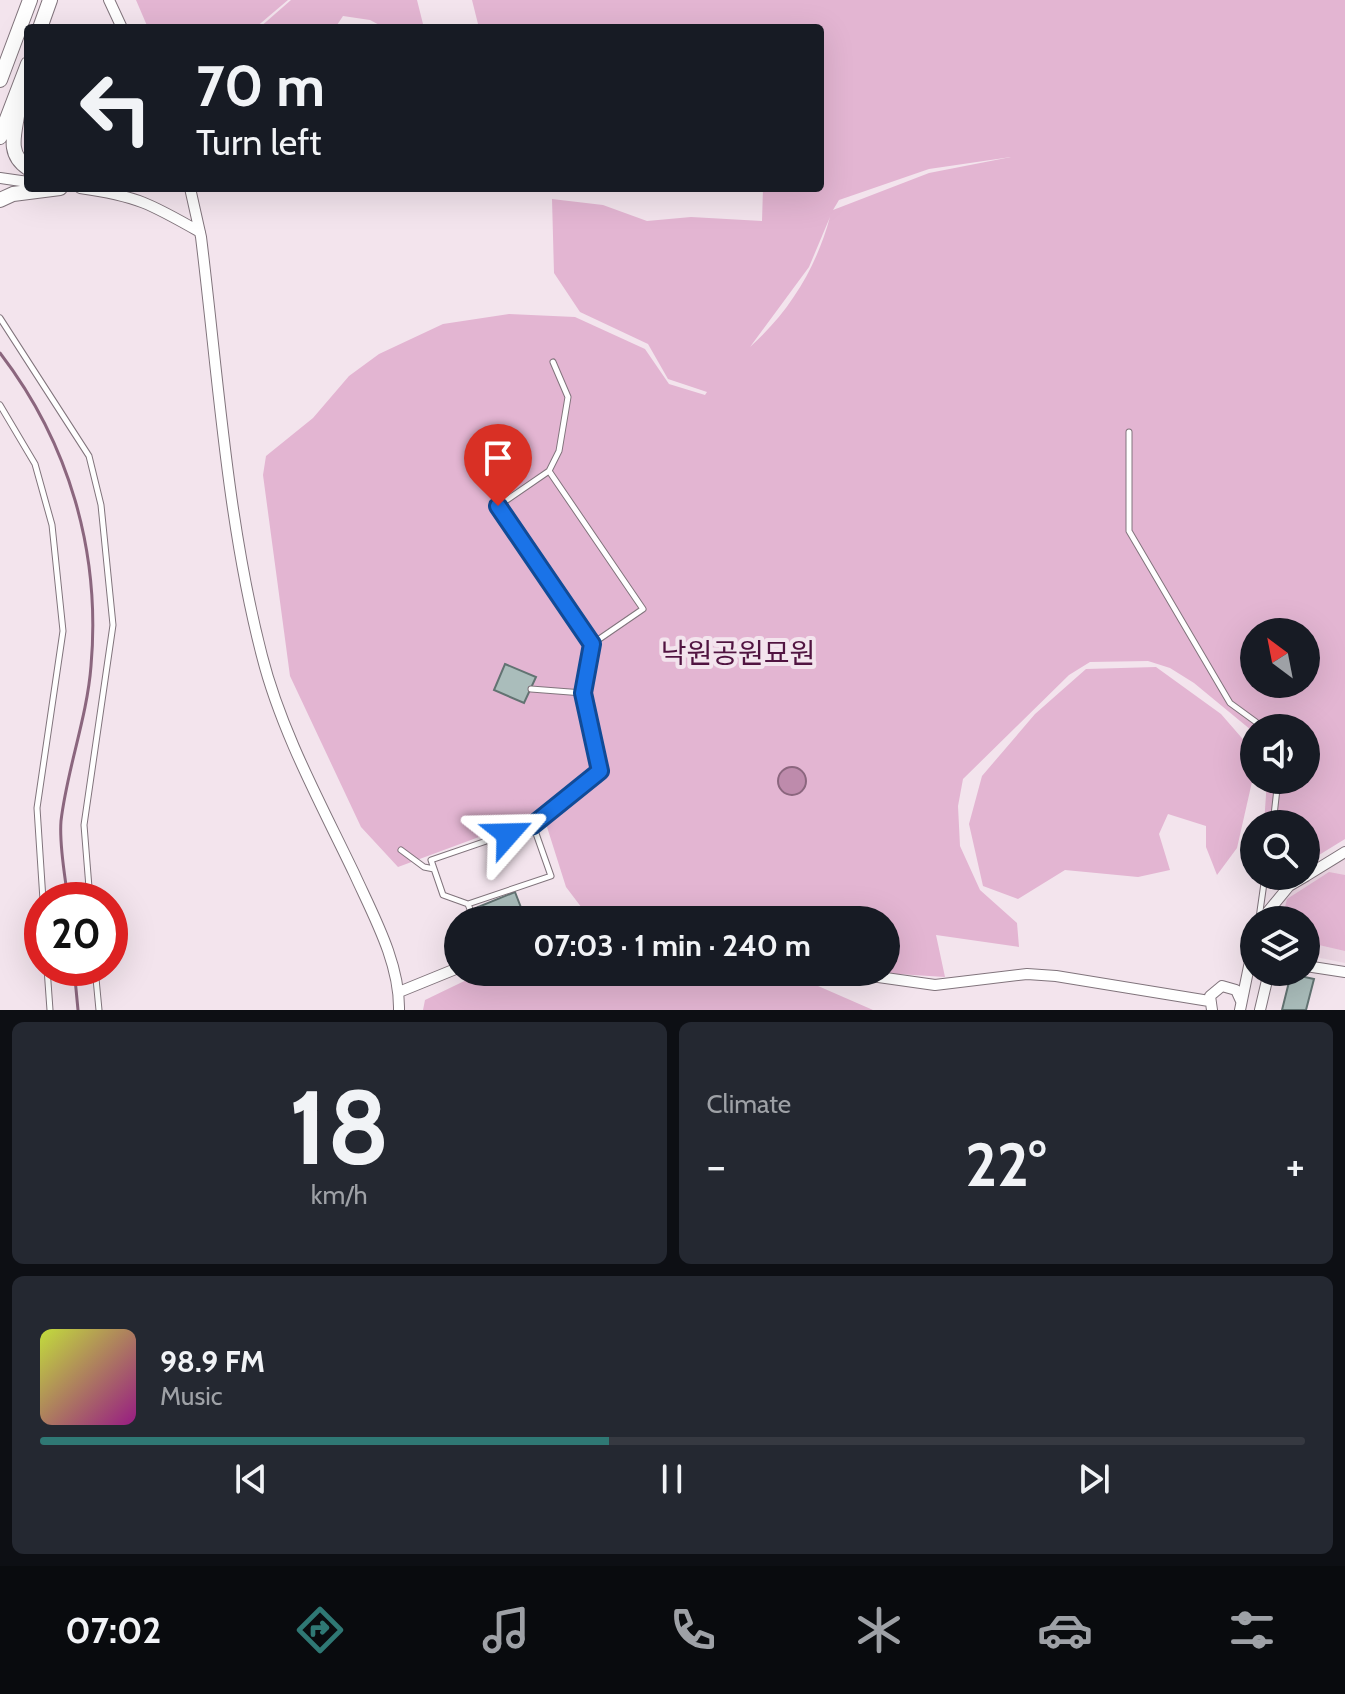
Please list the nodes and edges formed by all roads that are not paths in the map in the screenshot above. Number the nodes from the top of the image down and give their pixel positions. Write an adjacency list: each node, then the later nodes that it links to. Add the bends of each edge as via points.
1 (30, 0): 7 (main road)
2 (50, 0): 4 (main road)
3 (109, 0): 5 (street)
4 (41, 24)
5 (120, 24)
6 (24, 76): 8 (main road)
7 (0, 80)
8 (18, 94): 9 (main road); 10 (main road, via 21,111 11,148)
9 (0, 137)
10 (24, 166)
11 (0, 178): 12 (street)
12 (24, 181)
13 (29, 192): 16 (main road)
14 (113, 192): 17 (street, via 151,203)
15 (191, 192): 17 (street)
16 (0, 200)
17 (200, 232): 45 (street, via 230,481 262,657 307,773 373,916)
18 (0, 318): 33 (lane, via 89,456 101,505 113,625 86,810)
19 (553, 362): 22 (lane, via 568,397 559,451)
20 (0, 405): 32 (lane, via 35,464 52,525 63,631 37,808)
21 (1129, 432): 26 (lane, via 1129,531 1230,703)
22 (549, 471): 23 (lane, via 498,506); 23 (lane, via 643,609)
23 (592, 644): 25 (lane)
24 (531, 689): 25 (lane)
25 (583, 693): 27 (lane, via 600,771)
26 (1245, 714)
27 (533, 825): 31 (lane, via 431,860); 35 (lane, via 551,876)
28 (401, 850): 31 (lane)
29 (1345, 852): 30 (street)
30 (1320, 867)
31 (434, 869): 35 (lane, via 443,895)
32 (42, 882)
33 (89, 882)
34 (1286, 890): 36 (street)
35 (468, 904)
36 (1272, 906)
37 (1320, 968): 38 (street)
38 (1345, 972)
39 (444, 974): 45 (street)
40 (900, 980): 46 (street, via 935,985 1027,974 1056,976)
41 (48, 986): 48 (lane)
42 (97, 986): 49 (lane)
43 (1244, 986): 47 (street)
44 (1266, 986): 51 (street)
45 (399, 992): 50 (street)
46 (1211, 1006): 47 (street, via 1217,988 1227,986 1236,990)
47 (1239, 1008)
48 (50, 1010)
49 (99, 1010)
50 (399, 1010)
51 (1260, 1010)

